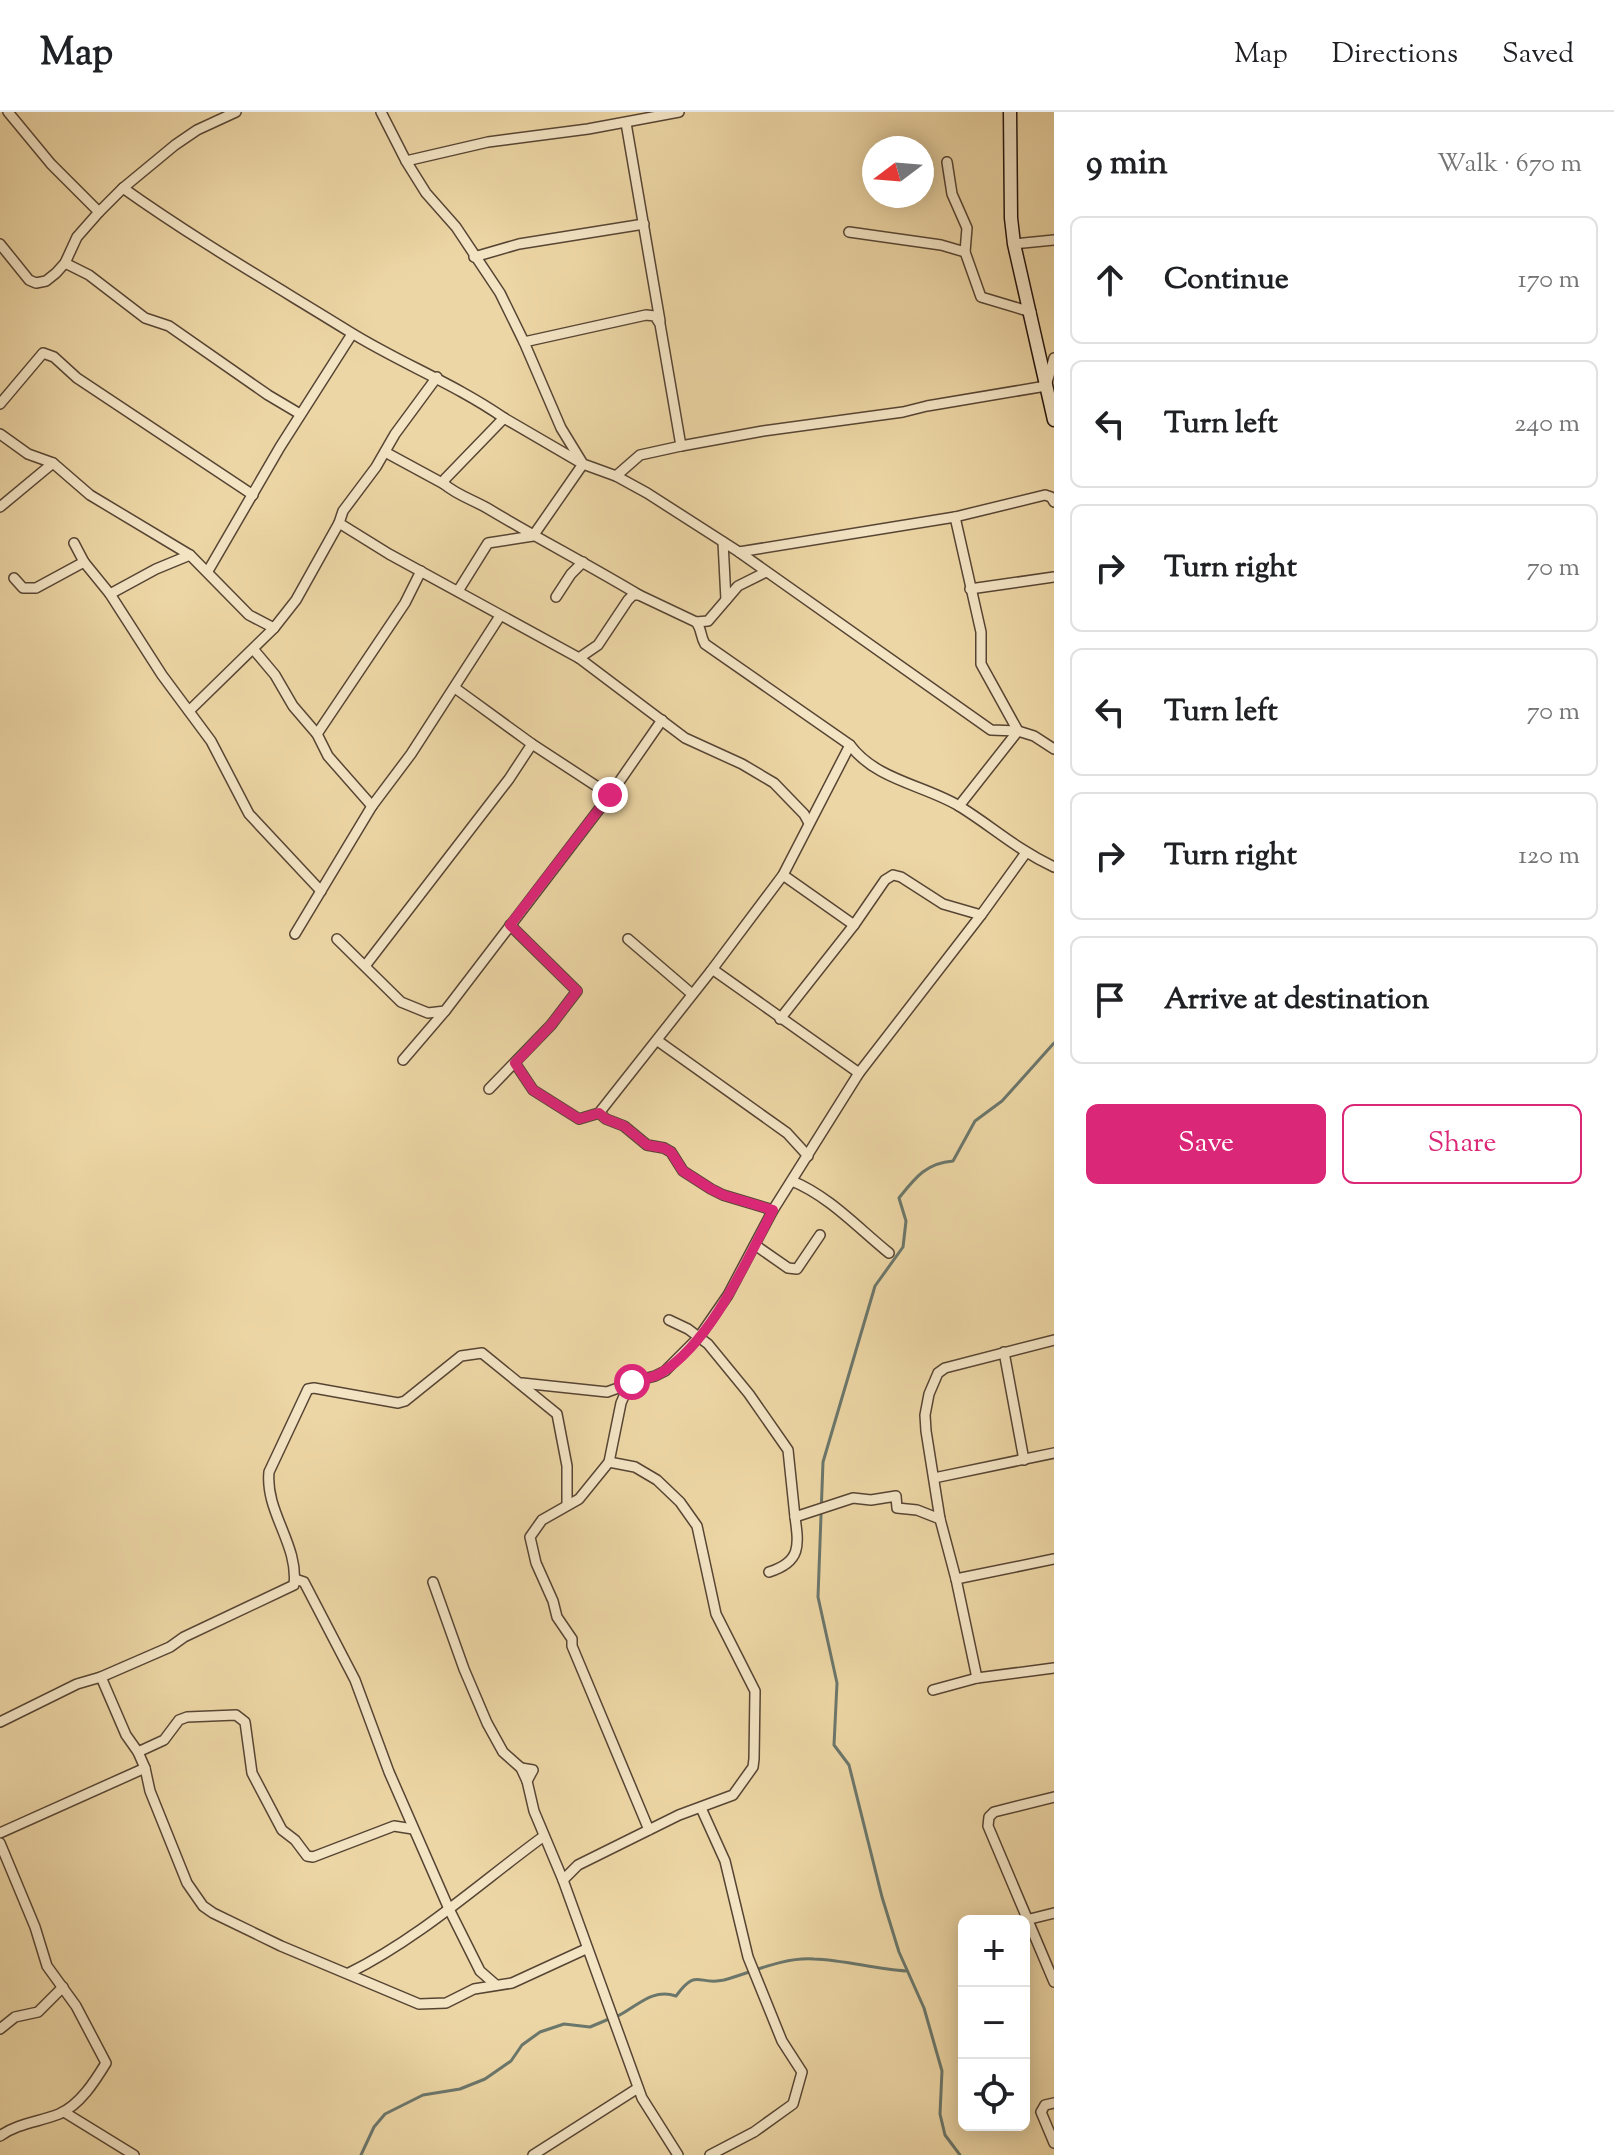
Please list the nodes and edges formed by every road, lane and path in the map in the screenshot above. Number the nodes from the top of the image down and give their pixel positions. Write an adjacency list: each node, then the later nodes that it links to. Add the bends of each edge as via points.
1 (8, 112): 10 (street)
2 (236, 112): 9 (street, via 197,130)
3 (381, 112): 7 (street)
4 (679, 112): 6 (street)
5 (1010, 112): 15 (main road)
6 (626, 123): 7 (street, via 488,142); 11 (street)
7 (406, 161): 17 (street)
8 (947, 162): 16 (street, via 952,194 967,228)
9 (123, 188): 10 (street); 21 (street)
10 (99, 212): 18 (street, via 77,237)
11 (644, 224): 17 (street, via 519,244); 20 (street)
12 (849, 232): 16 (street)
13 (1054, 240): 15 (street)
14 (0, 244): 18 (street, via 36,283 46,281)
15 (1014, 244): 19 (main road)
16 (965, 252): 19 (street, via 981,297)
17 (474, 257): 22 (street, via 500,293)
18 (65, 263): 27 (street)
19 (1031, 312): 25 (main road)
20 (660, 324): 22 (street, via 655,316 646,315); 31 (street)
21 (352, 334): 24 (street); 27 (street)
22 (524, 342): 34 (street, via 561,428)
23 (1054, 358): 25 (street)
24 (437, 377): 28 (street); 32 (street)
25 (1046, 386): 29 (main road); 31 (street)
26 (0, 404): 37 (street, via 43,353)
27 (300, 414): 37 (street)
28 (504, 418): 34 (street); 36 (street)
29 (1054, 420)
30 (0, 434): 33 (street, via 28,454)
31 (681, 446): 35 (street, via 640,455)
32 (385, 452): 36 (street); 41 (street)
33 (53, 463): 39 (street); 46 (street, via 90,495)
34 (583, 464): 35 (street); 42 (street)
35 (616, 476): 43 (street)
36 (444, 484): 42 (street)
37 (253, 495): 49 (street)
38 (1054, 502): 40 (street, via 1045,495)
39 (0, 507)
40 (955, 517): 45 (street); 54 (street)
41 (339, 523): 50 (street); 62 (street)
42 (533, 536): 48 (street); 55 (street, via 488,543)
43 (723, 542): 45 (street); 59 (street)
44 (74, 543): 47 (street)
45 (739, 552): 51 (street)
46 (190, 555): 49 (street); 56 (street)
47 (84, 562): 53 (street, via 36,588 23,588); 56 (street)
48 (583, 562): 57 (street); 58 (street)
49 (208, 571): 62 (street, via 249,615)
50 (421, 571): 55 (street); 69 (street)
51 (766, 572): 59 (street, via 738,586); 68 (street, via 991,730)
52 (1054, 577): 54 (street)
53 (14, 578)
54 (970, 589): 68 (street, via 981,632 981,664)
55 (458, 591): 60 (street)
56 (110, 594): 66 (street)
57 (639, 595): 61 (street); 64 (street, via 628,600 604,637)
58 (556, 597)
59 (726, 600): 61 (street)
60 (500, 616): 64 (street); 65 (street)
61 (701, 623): 71 (street, via 705,644)
62 (274, 628): 63 (street)
63 (254, 650): 66 (street); 69 (street)
64 (579, 658): 67 (street)
65 (455, 688): 70 (street); 74 (street)
66 (189, 711): 80 (street, via 249,814)
67 (662, 720): 73 (street); 76 (street, via 701,747 764,775)
68 (1018, 731): 72 (street); 75 (street)
69 (317, 734): 74 (street, via 328,756)
70 (532, 744): 73 (street); 87 (street)
71 (850, 745): 75 (street, via 858,757 911,787); 76 (street)
72 (1054, 749)
73 (610, 795): 82 (street)
74 (372, 806): 80 (street)
75 (959, 806): 77 (street)
76 (809, 823): 79 (street)
77 (1025, 854): 78 (street); 81 (street)
78 (1054, 867)
79 (783, 875): 83 (street); 88 (street)
80 (321, 891): 84 (street)
81 (981, 915): 83 (street, via 943,904 893,875); 95 (street)
82 (510, 925): 90 (street); 94 (street, via 577,991)
83 (854, 925): 91 (street)
84 (295, 934)
85 (337, 939): 87 (street)
86 (628, 939): 89 (street)
87 (365, 966): 90 (street, via 401,1002 428,1013)
88 (711, 971): 89 (street); 91 (street)
89 (692, 994): 92 (street)
90 (445, 1011): 93 (street)
91 (780, 1019): 95 (street)
92 (658, 1041): 97 (street); 98 (street, via 787,1133)
93 (403, 1060)
94 (515, 1063): 96 (street); 97 (street, via 533,1090 565,1112 579,1119)
95 (859, 1073): 98 (street)
96 (489, 1089)
97 (599, 1113): 100 (street, via 647,1145 671,1152 683,1171 711,1189)
98 (808, 1156): 99 (street)
99 (792, 1181): 100 (street); 103 (street)
100 (773, 1210): 102 (street)
101 (820, 1235): 102 (street, via 797,1269)
102 (755, 1245): 105 (street)
103 (889, 1253)
104 (669, 1320): 105 (street)
105 (699, 1337): 108 (street, via 665,1371); 115 (street, via 725,1363 788,1450)
106 (1054, 1340): 107 (street)
107 (1004, 1352): 111 (street); 113 (street, via 938,1373 925,1415)
108 (632, 1382): 109 (street, via 607,1392); 112 (street, via 621,1403)
109 (520, 1383): 114 (street, via 557,1414 567,1466); 119 (street, via 482,1353 473,1353 461,1356 398,1403 308,1389 267,1485)
110 (1054, 1453): 111 (street)
111 (1024, 1460): 113 (street)
112 (609, 1462): 114 (street, via 579,1499); 130 (street, via 635,1467 657,1480 693,1519 716,1614 755,1691 753,1767 733,1795)
113 (934, 1478): 116 (street)
114 (567, 1505): 132 (street, via 542,1520 530,1537 536,1563)
115 (795, 1517): 116 (street, via 853,1498 890,1495 896,1496 897,1508); 118 (street, via 796,1554)
116 (940, 1519): 120 (street)
117 (1054, 1559): 120 (street)
118 (769, 1572)
119 (295, 1579): 123 (street, via 294,1585); 131 (street, via 304,1582 355,1680)
120 (956, 1579): 124 (street)
121 (433, 1582): 134 (street, via 487,1723 503,1752 521,1768)
122 (1054, 1668): 124 (street)
123 (101, 1677): 126 (street); 127 (street)
124 (977, 1678): 125 (street)
125 (933, 1690)
126 (0, 1722)
127 (138, 1752): 128 (street); 131 (street, via 164,1740 179,1720 236,1715 245,1722 257,1783 282,1830 307,1856 394,1826)
128 (145, 1768): 133 (street); 143 (street, via 187,1883 203,1906)
129 (1054, 1797): 139 (street, via 989,1817)
130 (701, 1808): 132 (street); 156 (street, via 725,1861 748,1957 782,2041 802,2072 793,2104)
131 (413, 1829): 137 (street)
132 (649, 1830): 136 (street, via 578,1865)
133 (0, 1833)
134 (544, 1836): 136 (street); 137 (street)
135 (0, 1843): 146 (street, via 47,1966)
136 (563, 1880): 142 (street)
137 (449, 1909): 143 (street); 145 (street, via 480,1971)
138 (1054, 1913): 140 (street)
139 (1024, 1915)
140 (1030, 1919)
141 (1030, 1929): 144 (street)
142 (586, 1949): 145 (street, via 525,1978); 148 (street)
143 (349, 1973): 145 (street, via 431,2005)
144 (1054, 1982)
145 (496, 1985)
146 (63, 1987): 147 (street, via 38,2012 15,2017); 150 (street, via 106,2063)
147 (0, 2029)
148 (638, 2088): 154 (street); 155 (street)
149 (1054, 2103): 152 (street, via 1041,2112)
150 (64, 2112): 151 (street); 153 (street)
151 (0, 2136)
152 (1054, 2143)
153 (134, 2155)
154 (533, 2155)
155 (678, 2155)
156 (710, 2155)

